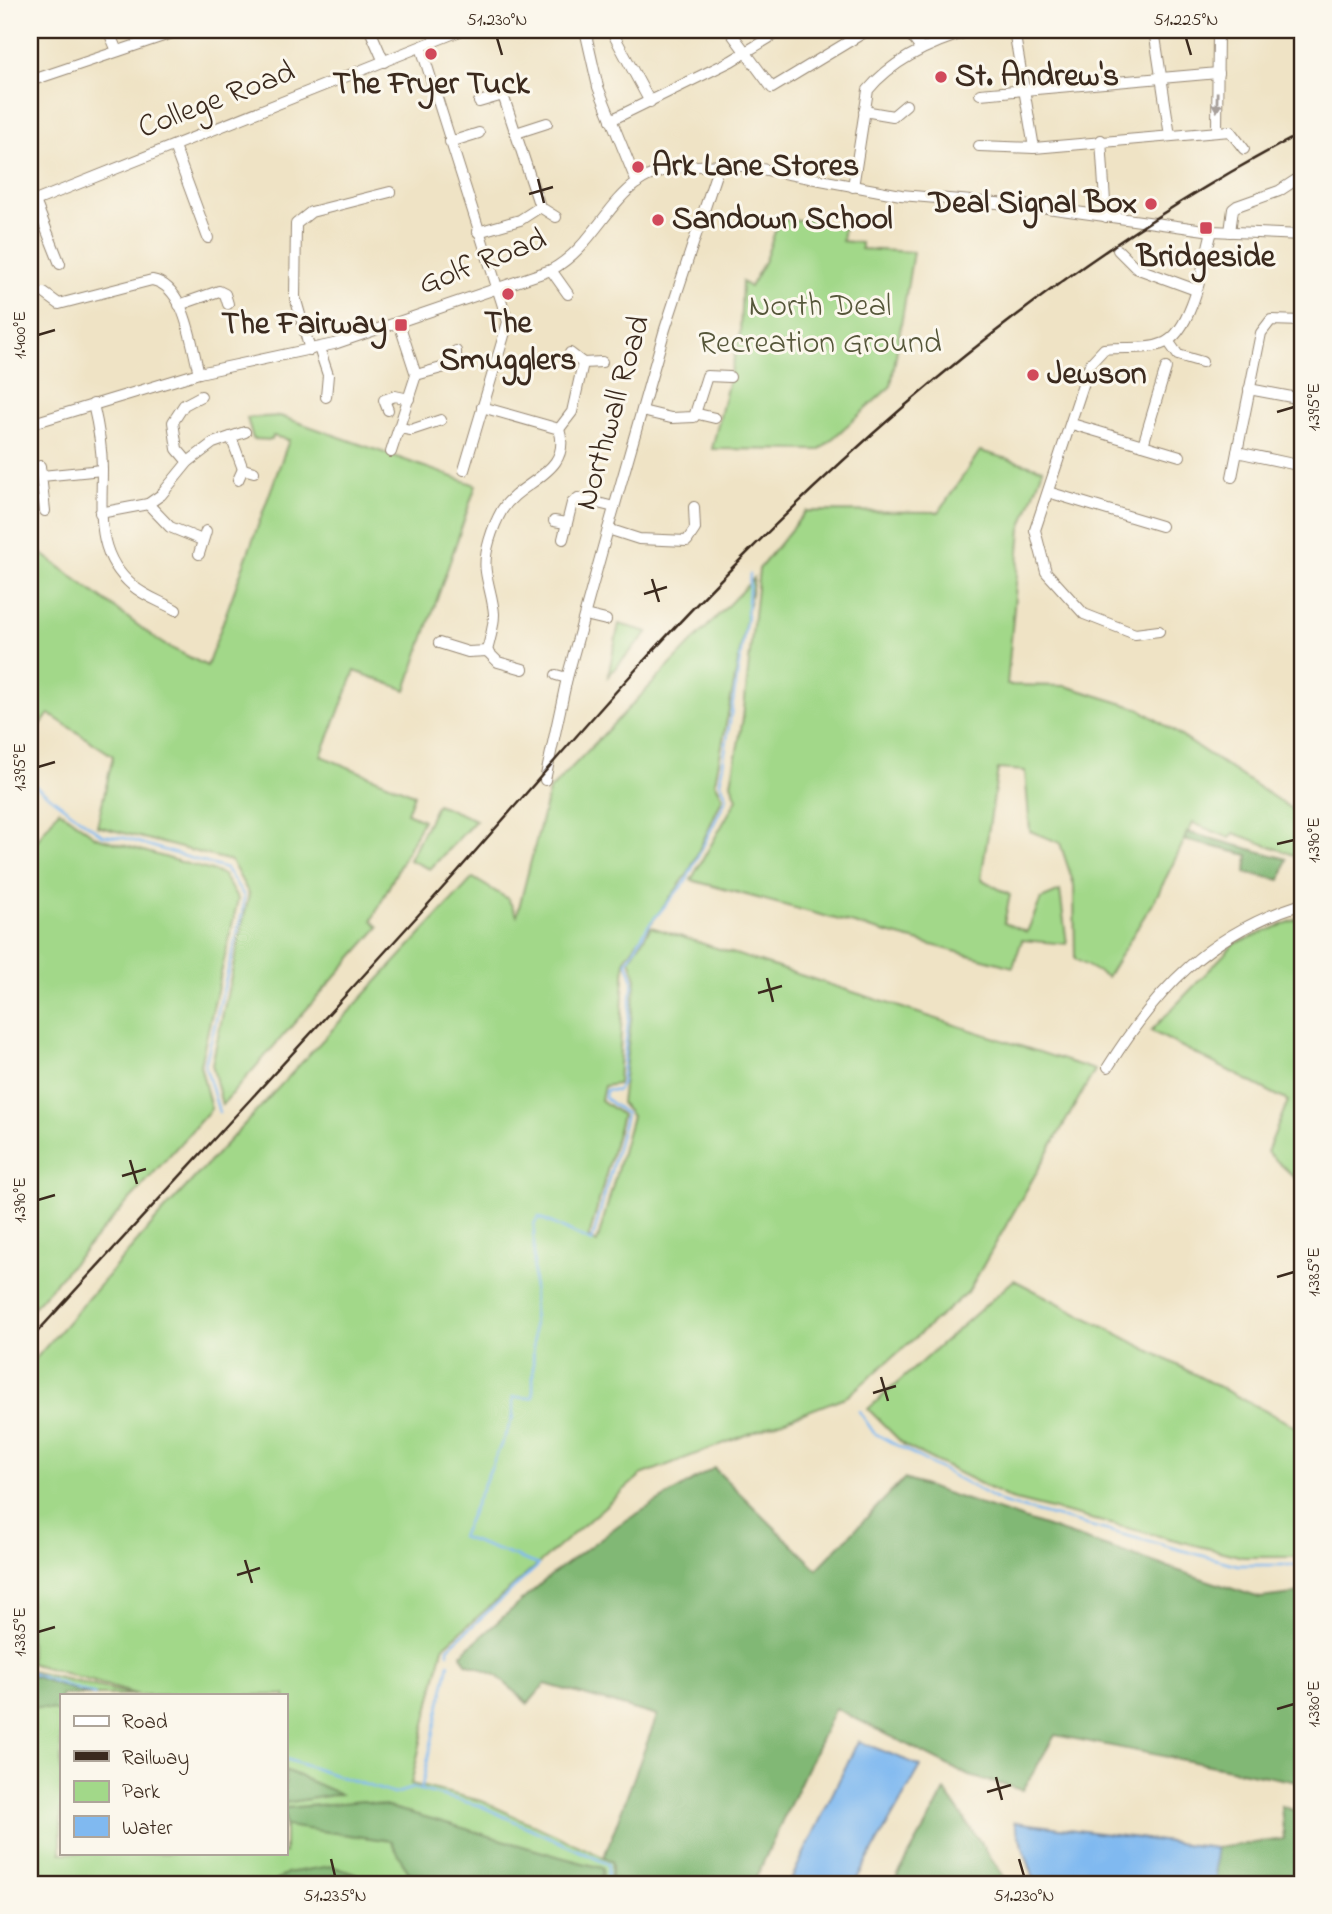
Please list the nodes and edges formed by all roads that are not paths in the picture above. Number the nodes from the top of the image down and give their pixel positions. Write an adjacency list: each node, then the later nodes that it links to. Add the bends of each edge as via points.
1 (108, 30): 18 (street)
2 (181, 30): 15 (street)
3 (370, 30): 20 (street)
4 (584, 30): 30 (street)
5 (611, 30): 27 (street)
6 (729, 30): 19 (street)
7 (782, 30): 19 (street)
8 (868, 30): 19 (street, via 777,88 768,86)
9 (907, 30): 17 (street)
10 (974, 30): 17 (street)
11 (1014, 30): 24 (street)
12 (1154, 30): 22 (street)
13 (1218, 30): 21 (street)
14 (456, 31): 16 (street, College Road)
15 (167, 32): 18 (street)
16 (421, 47): 20 (street, College Road); 37 (street)
17 (922, 49): 29 (street, via 878,78 868,90)
18 (117, 51): 23 (street)
19 (744, 53): 27 (street)
20 (384, 62): 38 (street, College Road)
21 (1218, 73): 22 (street); 32 (street, one-way to 32)
22 (1161, 78): 24 (street); 35 (street)
23 (30, 81)
24 (1024, 90): 25 (street); 40 (street)
25 (980, 94)
26 (480, 102): 34 (street, via 503,95)
27 (650, 102): 30 (street)
28 (909, 102): 29 (street, via 893,116)
29 (864, 111): 45 (street)
30 (611, 120): 44 (street)
31 (547, 123): 34 (street)
32 (1217, 131): 35 (street); 41 (street, via 1230,131)
33 (479, 133): 37 (street)
34 (516, 133): 48 (street)
35 (1170, 136): 36 (street)
36 (1101, 140): 40 (street); 50 (street)
37 (450, 142): 52 (street)
38 (174, 146): 47 (street, College Road); 55 (street)
39 (979, 146): 40 (street)
40 (1034, 148)
41 (1244, 149)
42 (719, 165): 44 (street, via 664,172); 45 (street); 87 (street, Northwall Road)
43 (1302, 176): 53 (street, via 1279,191 1233,209)
44 (637, 183): 58 (street, Golf Road, via 576,252)
45 (853, 187): 50 (street)
46 (390, 192): 68 (street, via 311,212 296,224 295,297)
47 (33, 202): 57 (street)
48 (540, 207): 49 (street); 52 (street, via 525,217)
49 (556, 217)
50 (1106, 217): 51 (street)
51 (1212, 231): 53 (street); 60 (street)
52 (478, 232): 59 (street)
53 (1230, 232): 54 (street)
54 (1302, 235)
55 (208, 238)
56 (1118, 250): 60 (street, via 1136,268)
57 (60, 264)
58 (551, 270): 59 (street, Golf Road); 62 (street)
59 (497, 289): 66 (street, Golf Road); 85 (street, via 508,322)
60 (1196, 290): 67 (street, via 1185,320)
61 (44, 293): 64 (street, via 59,304 141,283 163,282)
62 (568, 294)
63 (228, 304): 64 (street, via 219,291)
64 (179, 305): 75 (street)
65 (1302, 321): 79 (street, via 1278,318 1266,324)
66 (399, 323): 68 (street, Golf Road); 76 (street)
67 (1168, 341): 72 (street, via 1178,355); 92 (street, via 1144,348 1104,349 1090,364)
68 (314, 349): 75 (street, Golf Road); 81 (street, via 328,376)
69 (456, 351): 76 (street, via 456,364)
70 (570, 354): 73 (street)
71 (602, 362): 73 (street)
72 (1202, 362)
73 (583, 363): 94 (street, via 572,412)
74 (1166, 368): 97 (street)
75 (199, 373): 84 (street, Golf Road)
76 (416, 375): 83 (street)
77 (730, 377): 88 (street, via 707,376)
78 (1300, 387): 82 (street)
79 (1249, 389): 82 (street); 99 (street)
80 (201, 396): 101 (street, via 177,412 173,422 177,449)
81 (326, 397)
82 (1300, 398)
83 (409, 399): 86 (street, via 384,400); 93 (street)
84 (93, 404): 91 (street, Golf Road); 104 (street)
85 (482, 407): 94 (street); 105 (street)
86 (388, 410)
87 (642, 411): 88 (street, via 671,418); 111 (street, Northwall Road)
88 (698, 414): 89 (street)
89 (715, 418)
90 (441, 420): 93 (street, via 411,430)
91 (30, 424)
92 (1072, 424): 97 (street); 109 (street)
93 (399, 428): 98 (street)
94 (559, 429): 126 (street, via 562,449 556,463 512,498 486,551 481,574 494,611)
95 (245, 432): 96 (street)
96 (231, 437): 101 (street, via 213,443); 103 (street)
97 (1143, 445): 100 (street)
98 (391, 452)
99 (1237, 452): 102 (street); 107 (street)
100 (1180, 456)
101 (188, 462): 110 (street)
102 (1302, 466)
103 (243, 469): 106 (street); 108 (street)
104 (102, 470): 113 (street, via 41,471 39,500); 114 (street)
105 (464, 470)
106 (254, 472)
107 (1232, 477)
108 (238, 480)
109 (1048, 492): 117 (street); 124 (street, via 1035,530 1046,572 1084,614 1135,634)
110 (148, 504): 114 (street); 120 (street, via 170,527 204,536)
111 (614, 507): 116 (street, via 578,498); 118 (street, Northwall Road)
112 (694, 507): 118 (street, via 695,529 687,541 639,539)
113 (45, 511)
114 (100, 513): 121 (street, via 101,533 118,570 134,587)
115 (554, 521): 116 (street)
116 (566, 523): 119 (street)
117 (1161, 526)
118 (607, 529): 122 (street, Northwall Road)
119 (563, 539)
120 (199, 554)
121 (176, 610)
122 (585, 615): 123 (street); 129 (street, Northwall Road)
123 (606, 620)
124 (1158, 631)
125 (444, 649): 126 (street)
126 (487, 651): 127 (street, via 498,662)
127 (517, 664)
128 (556, 675): 129 (street)
129 (567, 678): 130 (street, Northwall Road)
130 (545, 780)
131 (1302, 904): 132 (street, via 1234,934 1174,977)
132 (1108, 1067)

